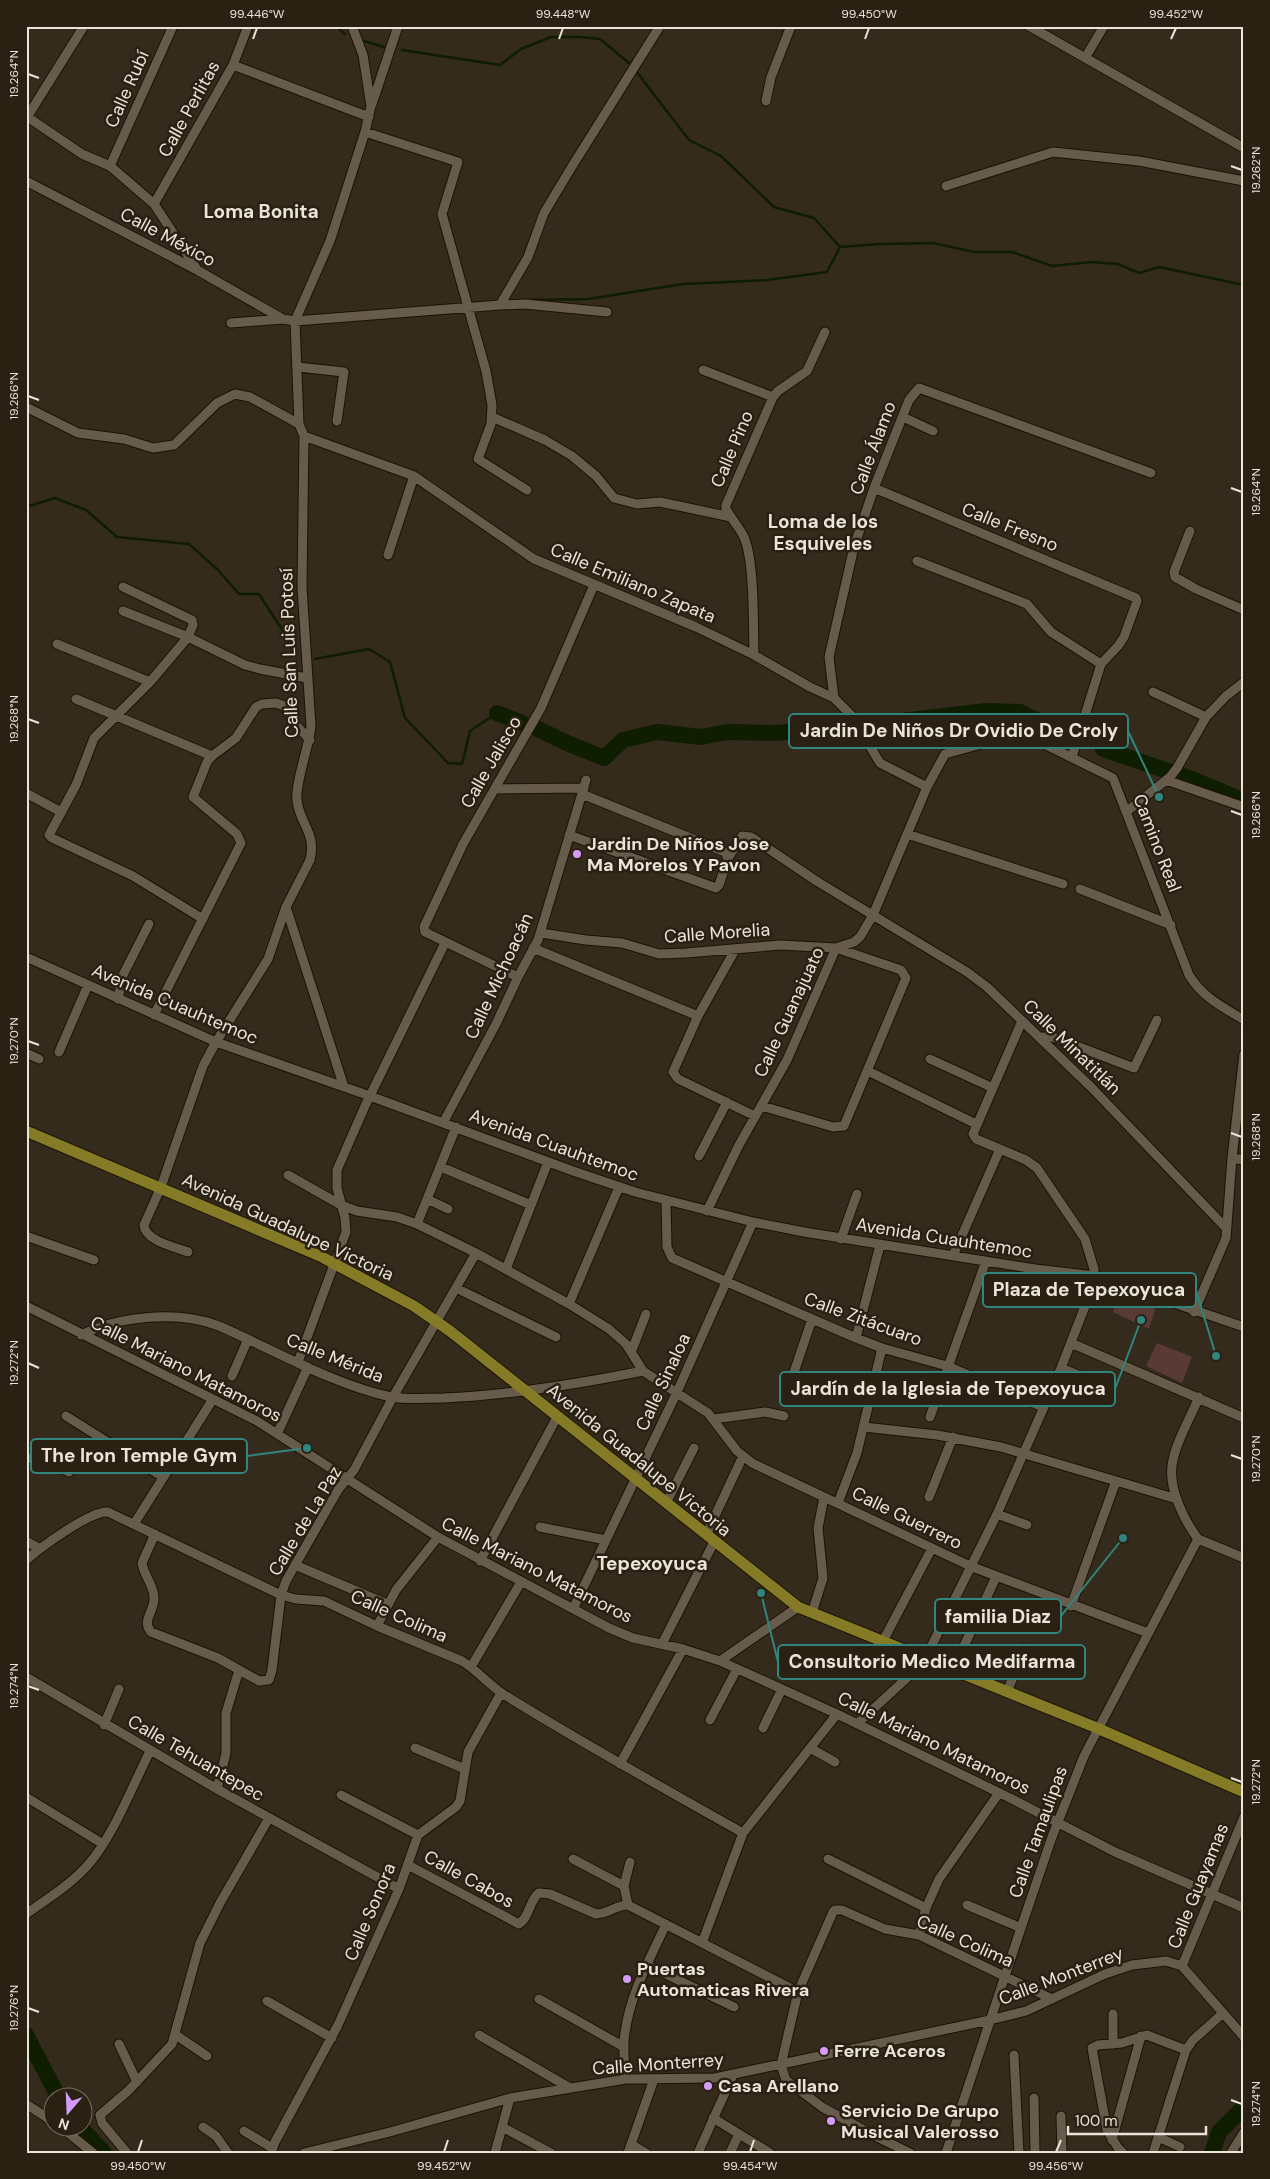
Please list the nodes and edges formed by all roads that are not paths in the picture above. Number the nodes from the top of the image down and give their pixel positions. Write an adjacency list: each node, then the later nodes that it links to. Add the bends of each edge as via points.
1 (84, 26): 17 (street, via 29,116 82,154)
2 (173, 26): 17 (street, Calle Rubí)
3 (248, 26): 11 (street, Calle Perlitas)
4 (352, 26): 13 (street, via 363,55)
5 (398, 26): 13 (street)
6 (660, 26): 25 (street, via 544,214 528,257)
7 (791, 26): 12 (street, via 771,77)
8 (1029, 26): 10 (street)
9 (1104, 26): 10 (street)
10 (1085, 58): 16 (street)
11 (233, 65): 14 (street); 21 (street, Calle Perlitas)
12 (766, 101)
13 (371, 106): 14 (street)
14 (369, 117): 15 (street)
15 (365, 132): 26 (street, via 458,162 442,214); 29 (street, via 330,241)
16 (1244, 148)
17 (110, 166): 21 (street)
18 (1244, 181): 20 (street, via 1139,161 1053,152)
19 (26, 182): 23 (street, Calle México)
20 (946, 186)
21 (154, 204): 22 (street)
22 (181, 244): 23 (street); 24 (street)
23 (172, 256): 24 (street, Calle México)
24 (198, 270): 28 (street, Calle México)
25 (500, 305): 26 (street, Calle México); 27 (street, Calle México, via 525,304)
26 (468, 307): 29 (street, Calle México); 36 (street, via 486,371)
27 (607, 312)
28 (283, 320): 29 (street, Calle México); 30 (street)
29 (295, 321): 32 (street, Calle San Luis Potosí)
30 (230, 323)
31 (825, 332): 34 (street, Calle Pino, via 807,371 778,390)
32 (298, 367): 38 (street, via 344,372); 39 (street, Calle San Luis Potosí)
33 (703, 370): 34 (street)
34 (773, 397): 46 (street, Calle Pino, via 726,505)
35 (26, 407): 39 (street, via 78,433 124,439 153,448 174,445 217,404 235,394 250,397)
36 (492, 417): 45 (street, via 478,457 480,462); 46 (street, via 546,440 572,456 596,476 614,498 637,504 660,502)
37 (902, 417): 40 (street); 42 (street, Calle Álamo, via 909,400 919,388); 44 (street, Calle Álamo)
38 (337, 421)
39 (299, 424): 41 (street, Calle San Luis Potosí)
40 (933, 431)
41 (304, 436): 43 (street, Calle Emiliano Zapata); 58 (street, Calle San Luis Potosí, via 302,587)
42 (1151, 473)
43 (414, 476): 48 (street); 50 (street, Calle Emiliano Zapata, via 534,559)
44 (874, 488): 57 (street, Calle Fresno, via 1134,596 1137,601 1124,637); 62 (street, Calle Álamo, via 854,546 829,656)
45 (528, 490)
46 (731, 517): 56 (street, via 744,536 750,564)
47 (1190, 531): 52 (street, via 1175,576)
48 (388, 555)
49 (917, 561): 57 (street, via 1027,604 1050,632)
50 (594, 585): 56 (street, Calle Emiliano Zapata); 72 (street, Calle Jalisco, via 541,708)
51 (123, 587): 54 (street, via 192,620)
52 (1244, 610)
53 (123, 611): 54 (street)
54 (188, 637): 58 (street, via 245,664); 59 (street)
55 (57, 644): 59 (street)
56 (754, 655): 62 (street, Calle Emiliano Zapata)
57 (1101, 664): 68 (street)
58 (307, 678): 66 (street, Calle San Luis Potosí)
59 (150, 682): 64 (street)
60 (1244, 682): 65 (street)
61 (1153, 692): 65 (street)
62 (834, 698): 71 (street, Calle Emiliano Zapata, via 852,716 880,763)
63 (76, 699): 64 (street)
64 (117, 715): 67 (street); 75 (street, via 91,742 76,785)
65 (1206, 717): 69 (street)
66 (310, 740): 67 (street, via 284,706 266,702 256,708 236,738); 82 (street, Calle San Luis Potosí, via 296,799 310,836 312,852)
67 (212, 756): 84 (street, via 193,798 237,834 241,843)
68 (1072, 757): 71 (street, Camino Real, via 1040,742 992,741 945,754); 76 (street, Camino Real, via 1114,778)
69 (1168, 779): 74 (street); 76 (street)
70 (584, 787): 72 (street); 78 (street, Calle Michoacán); 79 (street, via 725,852)
71 (927, 787): 77 (street, Calle Guanajuato)
72 (495, 788): 88 (street, Calle Jalisco, via 463,844 425,923 424,932)
73 (26, 793): 75 (street)
74 (1244, 807)
75 (61, 812): 84 (street, via 50,836 133,876)
76 (1126, 812): 86 (street, Camino Real)
77 (907, 834): 80 (street); 83 (street, Calle Guanajuato)
78 (568, 835): 79 (street, via 713,888 719,885); 87 (street, Calle Michoacán)
79 (728, 858): 83 (street, Calle Minatitlán, via 742,836 747,835)
80 (1062, 884)
81 (1080, 889): 86 (street)
82 (286, 907): 102 (street, Calle San Luis Potosí, via 268,959); 109 (street)
83 (873, 915): 90 (street, Calle Guanajuato, via 860,937); 100 (street, Calle Minatitlán, via 988,987)
84 (203, 918): 96 (street)
85 (149, 924): 95 (street, via 123,975)
86 (1171, 925): 99 (street, Camino Real, via 1196,986)
87 (541, 933): 89 (street, Calle Michoacán); 91 (street, Calle Morelia, via 622,942 659,954)
88 (445, 943): 93 (street, Calle Jalisco); 111 (street)
89 (533, 948): 93 (street, Calle Michoacán); 97 (street)
90 (836, 948): 91 (street, Calle Morelia, via 780,945); 108 (street, via 901,970 906,978); 113 (street, Calle Guanajuato, via 790,1054)
91 (736, 950): 97 (street)
92 (26, 957): 94 (street, Avenida Cuauhtemoc)
93 (518, 977): 115 (street, Calle Michoacán)
94 (88, 985): 95 (street, Avenida Cuauhtemoc); 103 (street)
95 (118, 999): 96 (street, Avenida Cuauhtemoc)
96 (154, 1016): 102 (street, Avenida Cuauhtemoc)
97 (698, 1016): 112 (street, via 674,1075)
98 (1157, 1020): 101 (street, via 1134,1068 1053,1037)
99 (1244, 1020)
100 (1022, 1021): 101 (street, Calle Minatitlán); 110 (street)
101 (1039, 1038): 137 (street, Calle Minatitlán, via 1092,1088)
102 (216, 1042): 109 (street, Avenida Cuauhtemoc); 126 (street, Calle San Luis Potosí, via 196,1083)
103 (59, 1052)
104 (26, 1053): 106 (street)
105 (1244, 1054): 121 (street)
106 (39, 1059)
107 (930, 1059): 110 (street)
108 (868, 1070): 113 (street, via 847,1121 839,1128); 116 (street)
109 (344, 1087): 111 (street, Avenida Cuauhtemoc)
110 (993, 1088): 116 (street)
111 (370, 1096): 115 (street, Avenida Cuauhtemoc); 131 (street, via 337,1170)
112 (727, 1102): 114 (street); 120 (street)
113 (762, 1106): 114 (street, Calle Guanajuato)
114 (756, 1116): 134 (street, Calle Guanajuato)
115 (443, 1122): 117 (street, Avenida Cuauhtemoc)
116 (976, 1124): 119 (street, via 972,1134 976,1139)
117 (456, 1127): 123 (street, Avenida Cuauhtemoc); 124 (street)
118 (26, 1131): 126 (main road, Avenida Guadalupe Victoria)
119 (1000, 1149): 143 (street); 148 (street, via 1037,1168 1085,1239)
120 (699, 1156)
121 (1232, 1158): 122 (street); 137 (street)
122 (1244, 1160)
123 (548, 1162): 127 (street, Avenida Cuauhtemoc); 132 (street)
124 (441, 1167): 129 (street); 132 (street)
125 (288, 1175): 131 (street)
126 (161, 1187): 141 (street, Calle San Luis Potosí, via 144,1229 154,1238); 146 (main road, Avenida Guadalupe Victoria)
127 (619, 1187): 130 (street, Avenida Cuauhtemoc); 151 (street)
128 (857, 1194): 139 (street)
129 (427, 1199): 133 (street); 136 (street)
130 (666, 1200): 134 (street, Avenida Cuauhtemoc); 149 (street, Calle Zitácuaro, via 667,1247 672,1258)
131 (341, 1205): 136 (street); 146 (street, via 346,1232)
132 (531, 1206): 147 (street)
133 (448, 1209)
134 (707, 1211): 135 (street, Avenida Cuauhtemoc)
135 (753, 1222): 139 (street, Avenida Cuauhtemoc); 149 (street, Calle Sinaloa)
136 (417, 1224): 142 (street)
137 (1226, 1228): 153 (street, via 1226,1238)
138 (26, 1236): 144 (street)
139 (841, 1239): 140 (street, Avenida Cuauhtemoc)
140 (880, 1245): 143 (street, Avenida Cuauhtemoc); 160 (street)
141 (188, 1252)
142 (476, 1253): 147 (street); 150 (street, Calle de La Paz)
143 (953, 1256): 145 (street, Avenida Cuauhtemoc)
144 (94, 1260)
145 (986, 1261): 148 (street, Avenida Cuauhtemoc); 166 (street)
146 (336, 1264): 156 (main road, Avenida Guadalupe Victoria); 165 (street)
147 (506, 1269): 151 (street)
148 (1095, 1276): 153 (street, Avenida Cuauhtemoc); 162 (street)
149 (727, 1281): 155 (street, Calle Zitácuaro); 173 (street, Calle Sinaloa)
150 (456, 1288): 156 (street, Calle de La Paz); 159 (street)
151 (569, 1304): 164 (street, via 609,1329)
152 (26, 1306): 158 (street, Calle Mariano Matamoros)
153 (1194, 1312): 157 (street, Avenida Cuauhtemoc)
154 (646, 1314): 164 (street)
155 (812, 1319): 160 (street, Calle Zitácuaro); 174 (street)
156 (437, 1321): 172 (main road, Avenida Guadalupe Victoria); 175 (street, Calle de La Paz)
157 (1244, 1327)
158 (81, 1335): 161 (street, Calle Mérida, via 128,1319 188,1318 208,1322); 177 (street, Calle Mariano Matamoros)
159 (556, 1337)
160 (856, 1338): 163 (street, Calle Zitácuaro)
161 (248, 1339): 165 (street, Calle Mérida); 170 (street)
162 (1071, 1343): 168 (street); 176 (street)
163 (882, 1348): 166 (street, Calle Zitácuaro); 185 (street)
164 (632, 1350): 169 (street)
165 (298, 1362): 167 (street, Calle Mérida)
166 (948, 1366): 178 (street, Calle Zitácuaro); 182 (street)
167 (308, 1367): 175 (street, Calle Mérida); 186 (street)
168 (1061, 1368): 171 (street); 178 (street)
169 (643, 1371): 172 (street, Calle Mérida); 173 (street, Calle Guerrero)
170 (232, 1376)
171 (1109, 1388)
172 (524, 1391): 175 (street, Calle Mérida, via 467,1397); 181 (main road, Avenida Guadalupe Victoria)
173 (676, 1392): 184 (street, Calle Guerrero); 195 (street, Calle Sinaloa)
174 (788, 1393)
175 (393, 1397): 194 (street, Calle de La Paz)
176 (1199, 1397): 183 (street); 199 (street, via 1173,1460 1172,1479)
177 (213, 1399): 186 (street, Calle Mariano Matamoros); 193 (street)
178 (1043, 1407): 189 (street)
179 (66, 1416): 193 (street)
180 (784, 1416): 184 (street, via 765,1412)
181 (557, 1417): 195 (main road, Avenida Guadalupe Victoria); 216 (street)
182 (930, 1417)
183 (1244, 1418)
184 (714, 1419): 190 (street, Calle Guerrero)
185 (864, 1427): 187 (street); 201 (street)
186 (277, 1434): 194 (street, Calle Mariano Matamoros)
187 (953, 1437): 189 (street); 198 (street, Calle Guerrero)
188 (694, 1448): 200 (street)
189 (1023, 1453): 196 (street); 202 (street)
190 (743, 1456): 197 (street, Calle Guerrero); 208 (street)
191 (26, 1459): 192 (street, via 41,1456)
192 (69, 1472)
193 (164, 1477): 203 (street)
194 (347, 1479): 207 (street, Calle Mariano Matamoros); 217 (street, Calle de La Paz)
195 (636, 1479): 200 (main road, Avenida Guadalupe Victoria); 210 (street, Calle Sinaloa)
196 (1116, 1481): 199 (street); 223 (street)
197 (824, 1497): 201 (street, Calle Guerrero); 226 (street, via 818,1528 823,1578)
198 (929, 1497)
199 (1178, 1499): 209 (street)
200 (666, 1503): 208 (main road, Avenida Guadalupe Victoria)
201 (838, 1503): 212 (street, Calle Guerrero)
202 (997, 1514): 204 (street); 218 (street)
203 (134, 1524): 206 (street, Calle Colima); 213 (street, Calle Colima, via 108,1512 98,1513)
204 (1027, 1525)
205 (540, 1527): 210 (street)
206 (155, 1534): 221 (street, Calle Colima); 237 (street, Calle de La Paz, via 142,1564 154,1597 146,1623 151,1632 218,1658)
207 (438, 1537): 216 (street, Calle Mariano Matamoros); 222 (street)
208 (710, 1538): 224 (main road, Avenida Guadalupe Victoria); 230 (street)
209 (1198, 1539): 214 (street); 228 (street, Calle Tamaulipas)
210 (606, 1540): 225 (street, Calle Sinaloa)
211 (26, 1541): 213 (street)
212 (932, 1548): 218 (street, Calle Guerrero); 229 (street)
213 (40, 1549): 215 (street, Calle Colima)
214 (1244, 1558)
215 (26, 1560)
216 (480, 1561): 220 (street, Calle Mariano Matamoros)
217 (295, 1565): 221 (street, Calle de La Paz); 222 (street)
218 (970, 1566): 219 (street, Calle Guerrero); 233 (street)
219 (996, 1577): 223 (street, Calle Guerrero); 238 (street)
220 (521, 1582): 225 (street, Calle Mariano Matamoros); 235 (street)
221 (281, 1595): 227 (street, Calle Colima, via 324,1601); 237 (street, Calle de La Paz, via 271,1676 265,1682 259,1681)
222 (387, 1604): 227 (street)
223 (1071, 1606): 228 (street, Calle Guerrero)
224 (798, 1607): 226 (main road, Avenida Guadalupe Victoria); 234 (street)
225 (573, 1609): 230 (street, Calle Mariano Matamoros, via 621,1634)
226 (812, 1613): 229 (main road, Avenida Guadalupe Victoria)
227 (377, 1626): 235 (street, Calle Colima)
228 (1148, 1634): 249 (street, Calle Tamaulipas)
229 (883, 1641): 233 (main road, Avenida Guadalupe Victoria)
230 (662, 1644): 232 (street, Calle Mariano Matamoros)
231 (1025, 1648): 243 (street)
232 (683, 1649): 234 (street, Calle Mariano Matamoros); 254 (street)
233 (925, 1659): 238 (main road, Avenida Guadalupe Victoria); 246 (street)
234 (720, 1661): 236 (street, Calle Mariano Matamoros)
235 (471, 1667): 242 (street, Calle Colima)
236 (737, 1669): 241 (street, Calle Mariano Matamoros); 245 (street)
237 (239, 1670): 256 (street, via 226,1713 226,1753)
238 (953, 1670): 243 (main road, Avenida Guadalupe Victoria)
239 (26, 1677): 247 (street, Calle Tehuantepec)
240 (119, 1689): 247 (street)
241 (782, 1689): 244 (street, Calle Mariano Matamoros); 248 (street)
242 (501, 1692): 254 (street, Calle Colima); 255 (street, via 471,1744)
243 (1007, 1692): 249 (main road, Avenida Guadalupe Victoria)
244 (837, 1714): 246 (street, Calle Mariano Matamoros); 251 (street)
245 (710, 1720)
246 (857, 1724): 257 (street, Calle Mariano Matamoros)
247 (104, 1725): 252 (street, Calle Tehuantepec)
248 (764, 1728)
249 (1097, 1728): 258 (main road, Avenida Guadalupe Victoria); 263 (street, Calle Tamaulipas)
250 (415, 1748): 255 (street)
251 (810, 1748): 253 (street); 264 (street)
252 (150, 1751): 256 (street, Calle Tehuantepec); 266 (street)
253 (835, 1762)
254 (620, 1764): 264 (street, Calle Colima)
255 (465, 1769): 265 (street, via 460,1801 456,1807)
256 (217, 1789): 262 (street, Calle Tehuantepec)
257 (999, 1792): 263 (street, Calle Mariano Matamoros); 276 (street, via 939,1879)
258 (1244, 1792)
259 (341, 1795): 265 (street)
260 (26, 1797): 266 (street)
261 (1244, 1817): 273 (street, Calle Guayamas)
262 (269, 1818): 272 (street); 294 (street, Calle Tehuantepec, via 226,1891 200,1944)
263 (1058, 1822): 273 (street, Calle Mariano Matamoros, via 1115,1852); 280 (street, Calle Tamaulipas)
264 (744, 1833): 282 (street)
265 (418, 1835): 270 (street, Calle Sonora)
266 (103, 1844): 278 (street, via 76,1877)
267 (573, 1859): 271 (street)
268 (828, 1860): 276 (street)
269 (630, 1862): 271 (street)
270 (408, 1865): 272 (street, Calle Sonora); 274 (street, Calle Cabos, via 515,1923 522,1923 533,1898 543,1892 596,1914)
271 (624, 1886): 274 (street)
272 (399, 1889): 298 (street, Calle Sonora)
273 (1213, 1895): 277 (street, Calle Mariano Matamoros); 284 (street, Calle Guayamas)
274 (628, 1905): 279 (street)
275 (967, 1905): 280 (street)
276 (926, 1908): 281 (street)
277 (1244, 1908)
278 (26, 1914)
279 (666, 1924): 282 (street); 283 (street)
280 (1021, 1928): 285 (street, Calle Tamaulipas)
281 (918, 1935): 285 (street, Calle Colima); 286 (street, Calle Colima, via 885,1929 835,1910)
282 (702, 1943): 286 (street)
283 (648, 1965): 290 (street); 301 (street, via 632,2001)
284 (1182, 1966): 288 (street, Calle Monterrey, via 1166,1961 1132,1966 1105,1974); 292 (street)
285 (1004, 1976): 288 (street, Calle Colima); 293 (street, Calle Tamaulipas)
286 (798, 1992): 305 (street)
287 (538, 1999): 301 (street)
288 (1052, 1999): 293 (street, Calle Monterrey, via 1026,2011)
289 (267, 2001): 298 (street)
290 (734, 2007)
291 (1112, 2014): 300 (street)
292 (1222, 2014): 297 (street); 302 (street)
293 (990, 2020): 305 (street, Calle Monterrey); 340 (street, Calle Tamaulipas)
294 (176, 2035): 304 (street); 309 (street, Calle Tehuantepec, via 166,2052)
295 (479, 2035): 310 (street)
296 (1141, 2036): 300 (street); 302 (street, via 1155,2037); 324 (street)
297 (1244, 2037)
298 (332, 2038): 327 (street, Calle Sonora)
299 (119, 2044): 309 (street)
300 (1113, 2044): 324 (street, via 1094,2046 1092,2051 1104,2117)
301 (624, 2047): 307 (street)
302 (1186, 2050): 323 (street)
303 (1014, 2055): 341 (street)
304 (207, 2056)
305 (781, 2065): 306 (street, Calle Monterrey); 339 (street, via 786,2080 822,2107)
306 (733, 2075): 308 (street, Calle Monterrey, via 700,2080); 316 (street)
307 (626, 2079): 308 (street, Calle Monterrey); 310 (street, Calle Monterrey)
308 (654, 2079): 326 (street)
309 (137, 2082): 330 (street, Calle Tehuantepec, via 102,2112 100,2119)
310 (570, 2088): 311 (street, Calle Monterrey)
311 (510, 2098): 318 (street); 332 (street, Calle Monterrey)
312 (1034, 2098): 342 (street)
313 (26, 2104): 314 (street)
314 (42, 2114)
315 (1060, 2116): 343 (street)
316 (713, 2118): 321 (street); 336 (street)
317 (203, 2127): 331 (street, via 216,2136)
318 (502, 2127): 333 (street); 334 (street)
319 (244, 2131): 327 (street)
320 (1244, 2132): 345 (street)
321 (739, 2134): 337 (street); 338 (street)
322 (72, 2136): 329 (street)
323 (1158, 2137): 325 (street); 344 (street)
324 (1112, 2140): 328 (street)
325 (1180, 2147)
326 (629, 2148): 335 (street)
327 (272, 2150)
328 (1120, 2151)
329 (92, 2153)
330 (127, 2153)
331 (228, 2153)
332 (304, 2153)
333 (495, 2153)
334 (551, 2153)
335 (646, 2153)
336 (698, 2153)
337 (730, 2153)
338 (770, 2153)
339 (910, 2153)
340 (946, 2153)
341 (1019, 2153)
342 (1035, 2153)
343 (1062, 2153)
344 (1153, 2153)
345 (1232, 2153)

